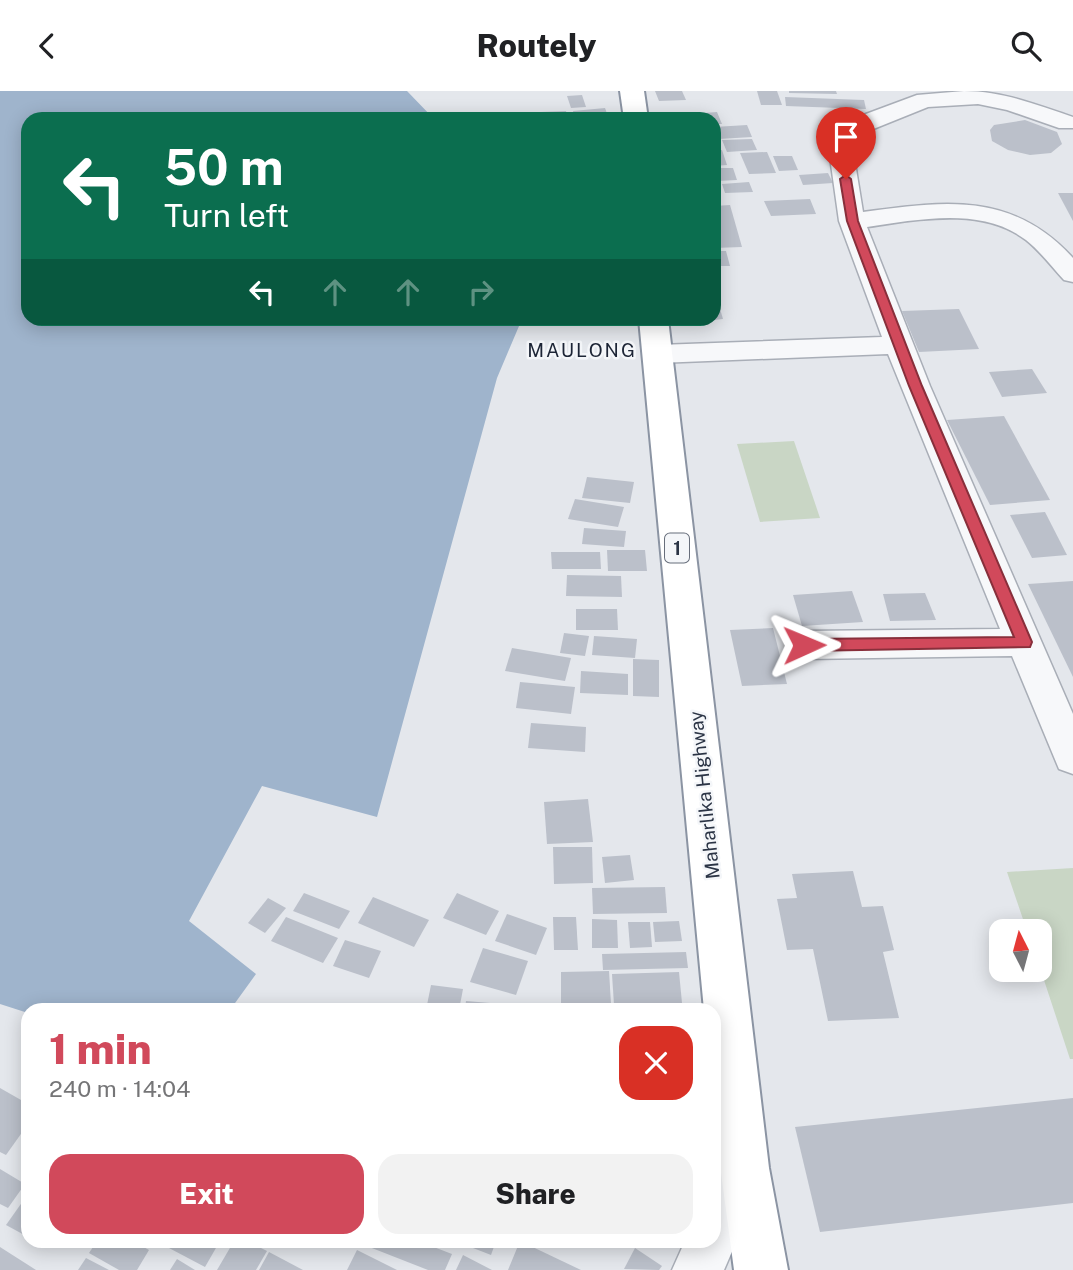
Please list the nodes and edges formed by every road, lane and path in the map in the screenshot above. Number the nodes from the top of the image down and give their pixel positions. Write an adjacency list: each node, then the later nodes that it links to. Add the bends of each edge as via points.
1 (632, 91): 2 (highway)
2 (635, 112)
3 (1067, 123): 4 (lane, via 978,97 925,100 847,129 839,136)
4 (852, 221): 5 (street, via 939,211 983,212 1033,233); 7 (lane)
5 (1073, 274)
6 (655, 335): 7 (lane); 11 (highway, Maharlika Highway / 1)
7 (896, 335): 8 (lane)
8 (1024, 642): 9 (street); 10 (lane)
9 (804, 645)
10 (1073, 758)
11 (744, 1168): 12 (street); 15 (highway, Maharlika Highway / 1)
12 (721, 1219)
13 (708, 1248): 14 (street)
14 (698, 1270)
15 (761, 1270)

